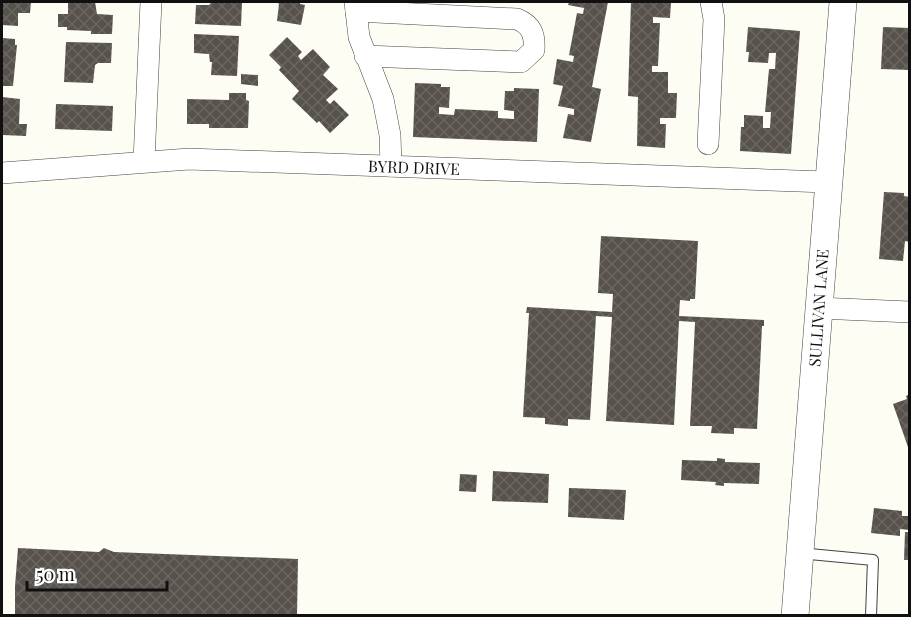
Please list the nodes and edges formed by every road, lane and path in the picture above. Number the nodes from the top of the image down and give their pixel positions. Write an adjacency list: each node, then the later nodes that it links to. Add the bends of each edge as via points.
1 (151, 2): 7 (street)
2 (711, 2): 6 (street, via 714,18)
3 (843, 2): 10 (street, SULLIVAN LANE)
4 (355, 6): 5 (street); 5 (street, via 517,19 525,22 535,39 534,50 520,62)
5 (365, 56): 8 (street, via 383,99)
6 (708, 144)
7 (144, 161): 8 (street, BYRD DRIVE); 9 (street, BYRD DRIVE)
8 (391, 166): 10 (street, BYRD DRIVE)
9 (2, 173)
10 (828, 182): 11 (street, SULLIVAN LANE)
11 (818, 308): 12 (street); 13 (street, SULLIVAN LANE)
12 (909, 312)
13 (799, 553): 14 (street, SULLIVAN LANE); 15 (lane, via 873,560)
14 (795, 615)
15 (871, 615)

